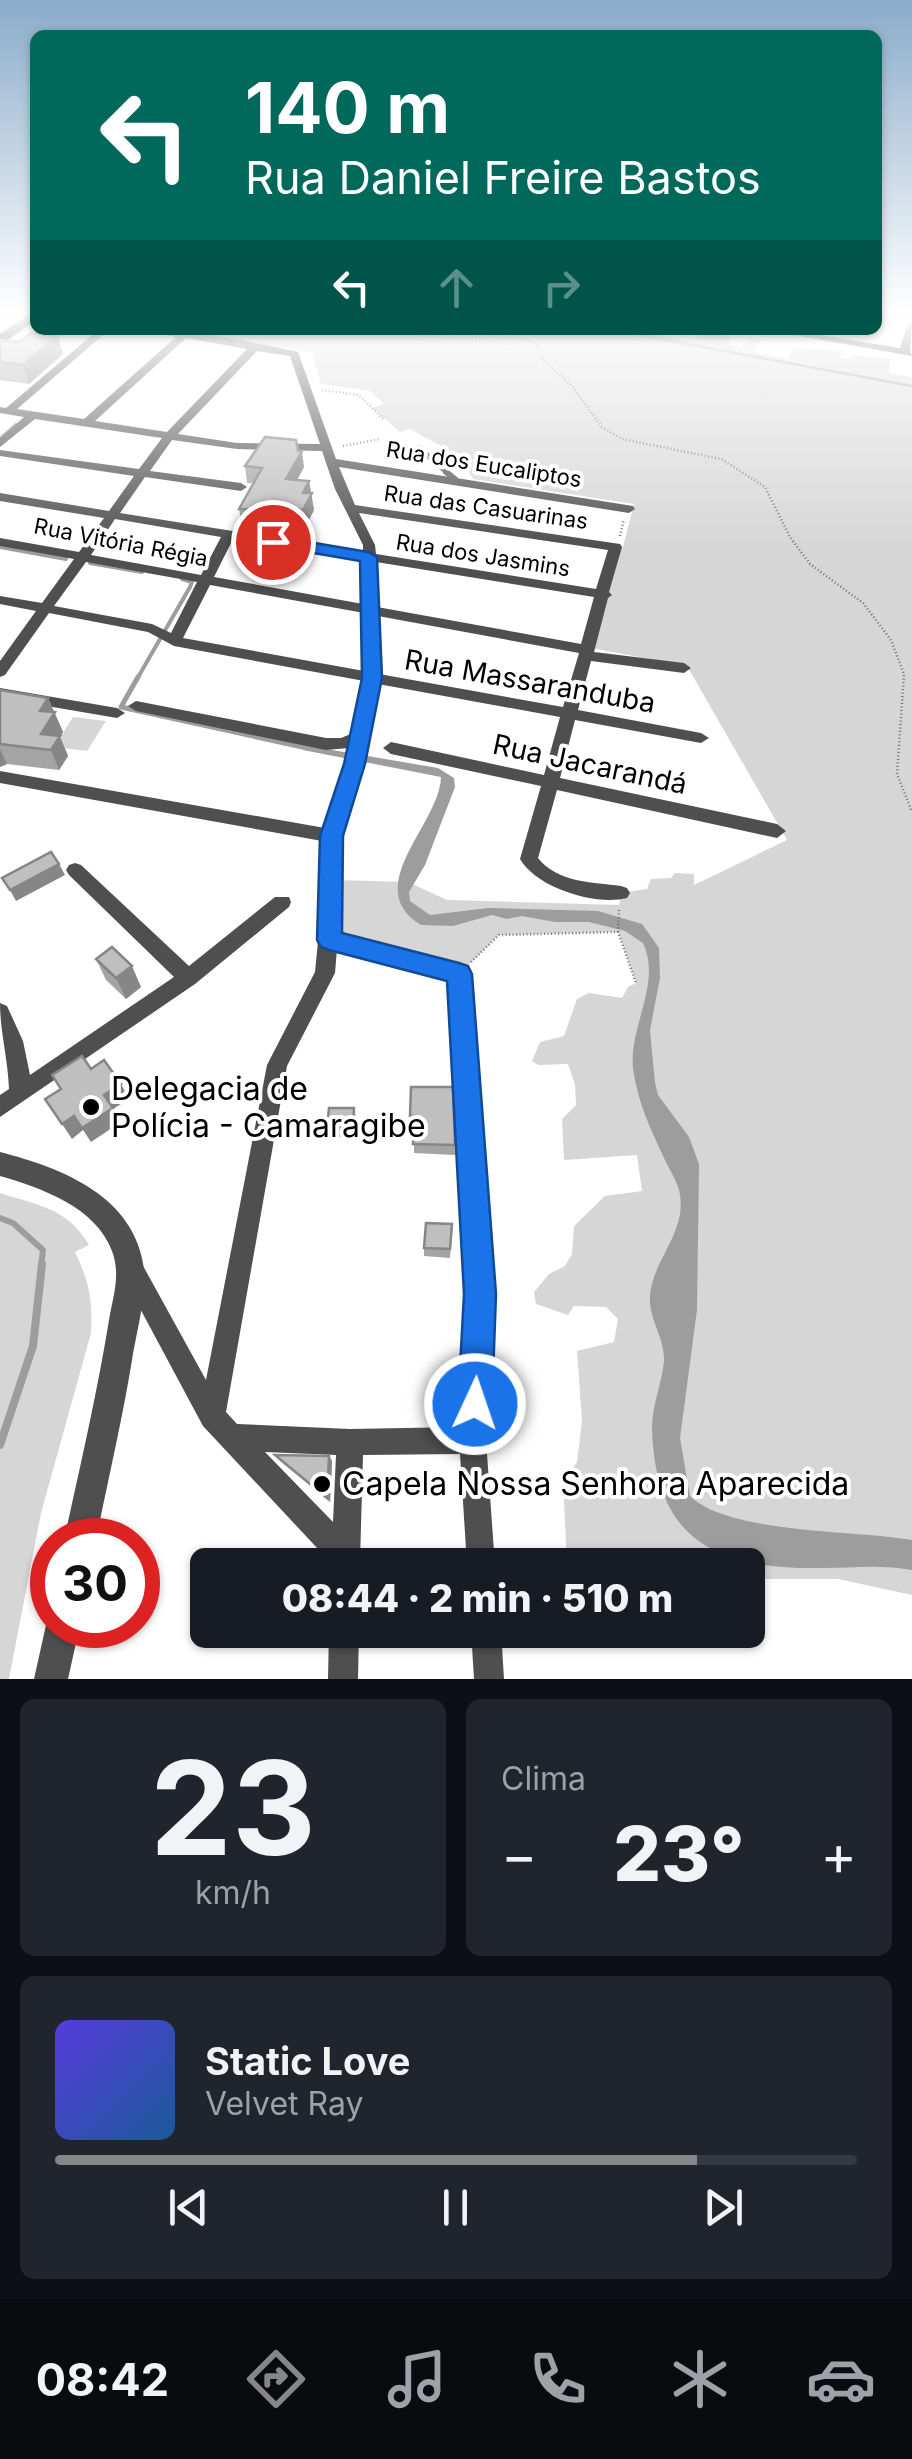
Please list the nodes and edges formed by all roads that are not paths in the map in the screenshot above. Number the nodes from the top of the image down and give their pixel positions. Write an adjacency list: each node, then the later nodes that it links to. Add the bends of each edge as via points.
1 (31, 389): 5 (street)
2 (123, 389): 7 (street)
3 (214, 389): 9 (street)
4 (307, 389): 13 (street)
5 (4, 411): 6 (street, Rua dos Eucaliptos)
6 (28, 415): 7 (street, Rua dos Eucaliptos); 8 (street); 10 (street)
7 (84, 424): 9 (street, Rua dos Eucaliptos)
8 (0, 435)
9 (168, 437): 13 (street, Rua dos Eucaliptos); 14 (street)
10 (0, 444)
11 (418, 448): 15 (lane)
12 (0, 452): 14 (street)
13 (331, 452): 15 (street, Rua dos Eucaliptos); 18 (street)
14 (143, 473): 16 (street); 20 (street)
15 (455, 479): 19 (street, Rua dos Eucaliptos)
16 (241, 488)
17 (0, 497): 20 (street, Rua dos Jasmins)
18 (350, 508): 23 (street, via 366,535); 27 (street, Rua das Casuarinas, via 615,547)
19 (628, 509)
20 (113, 515): 21 (street, Rua dos Jasmins); 24 (street)
21 (229, 534): 23 (street, Rua dos Jasmins); 25 (street)
22 (0, 546): 24 (street, Rua Vitória Régia)
23 (368, 557): 27 (street, Rua dos Jasmins); 30 (street)
24 (80, 560): 25 (street, Rua Vitória Régia); 26 (street, Rua Vitória Régia); 29 (street)
25 (205, 578): 30 (street, Rua Vitória Régia); 31 (street)
26 (187, 583)
27 (605, 594): 32 (street)
28 (0, 600): 29 (street, Rua Massaranduba)
29 (46, 609): 31 (street, Rua Massaranduba); 34 (street)
30 (369, 612): 32 (street, Rua Vitória Régia); 35 (street)
31 (168, 637): 35 (street, Rua Massaranduba)
32 (587, 653): 33 (street, Rua Vitória Régia); 38 (street)
33 (684, 668)
34 (0, 672)
35 (372, 678): 38 (street, Rua Massaranduba); 41 (street)
36 (0, 693): 39 (street)
37 (136, 706): 41 (street, via 296,745)
38 (570, 712): 40 (street, Rua Massaranduba); 44 (street)
39 (117, 713)
40 (701, 738)
41 (359, 739): 46 (street)
42 (391, 748): 44 (street, Rua Jacarandá)
43 (0, 776): 46 (street)
44 (550, 784): 45 (street, Rua Jacarandá); 48 (street, via 529,858 535,870 558,882)
45 (777, 832)
46 (331, 836): 50 (street)
47 (74, 870): 51 (street)
48 (621, 895)
49 (282, 902): 51 (street)
50 (329, 940): 57 (street, via 325,973 290,1034 272,1083); 58 (street, via 459,974 480,1294)
51 (188, 978): 53 (street)
52 (0, 1012): 53 (street, via 20,1057)
53 (20, 1093): 54 (street)
54 (0, 1106)
55 (0, 1164): 56 (street, via 81,1194 104,1217)
56 (130, 1268): 57 (street); 60 (street)
57 (221, 1427): 59 (street); 61 (street)
58 (473, 1440): 59 (street); 63 (street)
59 (350, 1442): 62 (street)
60 (85, 1518)
61 (335, 1548)
62 (346, 1548)
63 (481, 1548)
64 (58, 1648): 67 (street)
65 (344, 1648): 68 (street)
66 (487, 1648): 69 (street)
67 (51, 1679)
68 (343, 1679)
69 (489, 1679)

